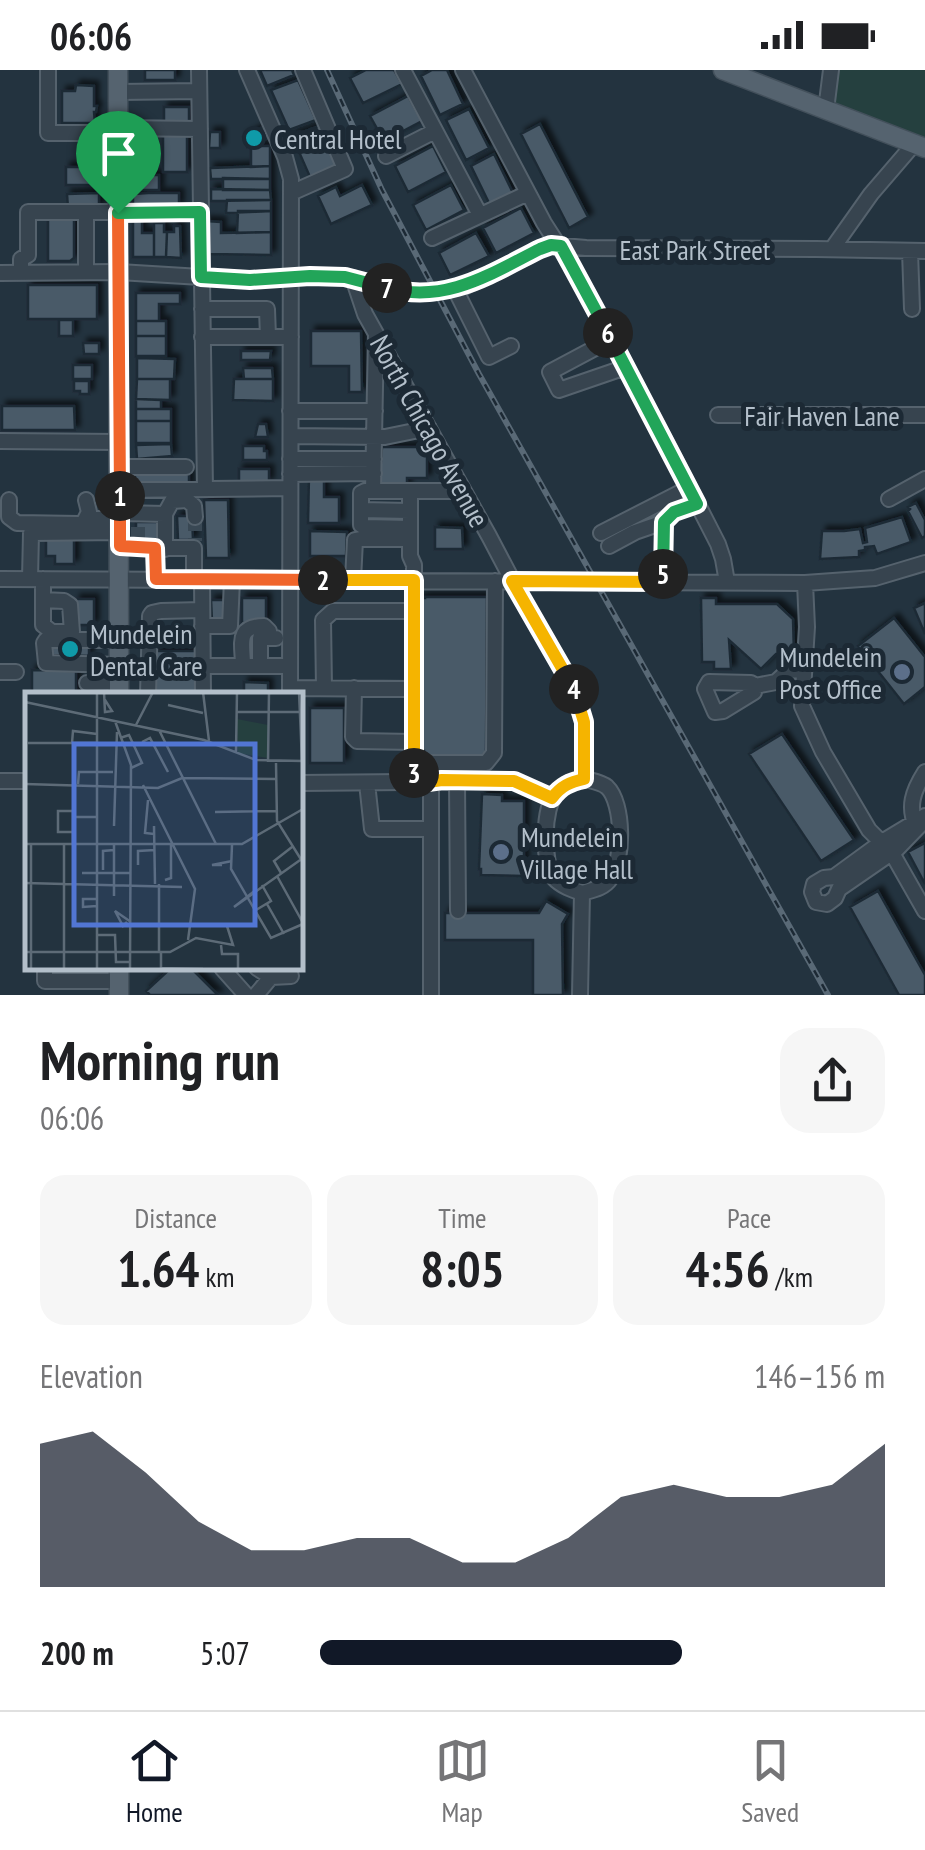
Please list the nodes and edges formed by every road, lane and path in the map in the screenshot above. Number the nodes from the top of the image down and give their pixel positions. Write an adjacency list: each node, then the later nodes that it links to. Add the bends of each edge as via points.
1 (48, 70): 15 (street, via 48,133)
2 (118, 70): 11 (main road)
3 (199, 70): 10 (street)
4 (247, 70): 19 (street, via 285,156)
5 (302, 70): 19 (street, via 345,170)
6 (463, 70): 20 (street)
7 (723, 70): 12 (main road)
8 (831, 70): 12 (street)
9 (407, 71): 14 (street)
10 (199, 91): 11 (street); 13 (street)
11 (118, 92): 15 (main road)
12 (826, 110): 16 (main road)
13 (200, 129): 15 (street); 22 (street)
14 (435, 131): 18 (street); 24 (street)
15 (118, 137): 17 (street); 23 (main road)
16 (920, 146): 27 (street, via 871,194)
17 (147, 150)
18 (386, 156)
19 (292, 193): 36 (street)
20 (528, 193): 24 (street); 26 (street)
21 (86, 212): 23 (street); 29 (street, via 28,212); 33 (street)
22 (200, 212): 23 (street); 35 (street)
23 (118, 213): 34 (main road)
24 (480, 215): 25 (street)
25 (432, 238)
26 (561, 246): 27 (street, East Park Street); 38 (street, East Park Street, via 540,249); 45 (street)
27 (832, 249): 28 (street, East Park Street)
28 (918, 252): 40 (street)
29 (28, 255): 31 (street, via 21,259); 32 (street, via 40,260)
30 (0, 272): 31 (street, East Park Street)
31 (22, 272): 32 (street, East Park Street)
32 (40, 272): 33 (street, East Park Street)
33 (86, 272): 34 (street, East Park Street)
34 (119, 272): 35 (street, East Park Street); 56 (main road)
35 (201, 277): 36 (street, East Park Street); 39 (street)
36 (290, 278): 37 (street, East Park Street); 44 (street)
37 (353, 278): 38 (street, East Park Street, via 396,290); 41 (street, North Chicago Avenue)
38 (455, 289): 46 (street, via 489,357)
39 (202, 308): 42 (street); 43 (street, via 267,309)
40 (912, 309)
41 (376, 334): 49 (street); 52 (street, North Chicago Avenue)
42 (202, 337): 43 (street); 63 (street)
43 (268, 337): 44 (street)
44 (291, 337): 48 (street)
45 (612, 339): 47 (street); 47 (street, via 550,372 559,390)
46 (511, 346)
47 (626, 367): 62 (street)
48 (290, 411): 49 (street); 53 (street)
49 (375, 411): 54 (street)
50 (718, 415): 51 (street, Fair Haven Lane)
51 (925, 415)
52 (429, 428): 54 (street); 67 (street, North Chicago Avenue)
53 (290, 436): 54 (street); 60 (street)
54 (374, 437): 57 (street)
55 (0, 442): 56 (street)
56 (120, 442): 58 (main road)
57 (374, 466): 60 (street); 65 (street)
58 (120, 467): 59 (street); 64 (main road)
59 (186, 467)
60 (290, 473): 63 (street); 89 (street)
61 (925, 479): 68 (street)
62 (689, 488): 71 (street); 79 (street)
63 (205, 489): 64 (street)
64 (120, 490): 78 (main road)
65 (374, 491): 66 (street); 72 (street, via 361,493)
66 (410, 491): 67 (street); 73 (street)
67 (464, 491): 93 (street, North Chicago Avenue)
68 (889, 499)
69 (9, 500): 76 (street, via 9,516 17,523)
70 (86, 500): 76 (street)
71 (697, 504): 77 (street); 95 (street, via 723,559)
72 (361, 510): 73 (street); 80 (street, via 364,527)
73 (410, 511): 80 (street)
74 (164, 514): 75 (street, via 172,501 186,500); 78 (street); 78 (street)
75 (194, 517)
76 (84, 522): 78 (street)
77 (664, 522): 81 (street); 94 (street)
78 (138, 532): 84 (street, via 30,533); 85 (main road); 86 (street); 87 (street, via 194,545)
79 (601, 532)
80 (410, 533): 90 (street, via 360,538); 91 (street)
81 (610, 546)
82 (925, 562): 96 (street, via 875,578)
83 (0, 579): 84 (street)
84 (37, 579): 85 (street); 97 (street)
85 (120, 579): 86 (street); 101 (main road)
86 (156, 579): 87 (street)
87 (198, 579): 88 (street); 99 (street)
88 (232, 580): 89 (street); 99 (street, via 230,626)
89 (290, 580): 90 (street); 104 (street)
90 (353, 580): 91 (street)
91 (409, 580): 92 (street); 98 (street)
92 (495, 581): 93 (street); 120 (street, via 494,753 486,763)
93 (512, 581): 94 (street); 122 (street, North Chicago Avenue, via 580,702)
94 (663, 582): 95 (street)
95 (726, 582): 96 (street)
96 (806, 583): 109 (street)
97 (43, 600): 100 (street, via 70,605); 100 (street, via 46,629)
98 (414, 611): 113 (street, via 327,614); 115 (street)
99 (202, 624): 102 (street); 102 (street, via 161,610 150,616); 105 (street)
100 (72, 632): 101 (street)
101 (120, 636): 110 (main road); 110 (street, via 44,644 46,664)
102 (150, 638): 117 (street)
103 (270, 638): 104 (street); 106 (street, via 264,626 245,629); 107 (street, via 260,638)
104 (290, 638): 108 (street)
105 (203, 666): 106 (street); 118 (street)
106 (243, 666): 107 (street)
107 (260, 666): 108 (street)
108 (290, 666): 116 (street)
109 (805, 669): 112 (street); 131 (street, via 802,706 869,830)
110 (120, 681): 111 (street)
111 (87, 682)
112 (755, 686)
113 (324, 688): 114 (street); 116 (street)
114 (354, 688): 115 (street); 119 (street, via 358,741)
115 (414, 689): 119 (street)
116 (290, 691)
117 (148, 692)
118 (203, 692)
119 (414, 742): 120 (street)
120 (414, 762): 127 (street)
121 (925, 772): 129 (street, via 912,798)
122 (584, 779): 128 (street); 132 (street, via 599,782 614,798 619,855 610,880)
123 (457, 780): 125 (street); 128 (street, via 514,781); 134 (street)
124 (368, 783): 126 (street); 127 (street); 130 (street, via 372,829)
125 (431, 783): 127 (street); 130 (street)
126 (302, 784)
127 (414, 784)
128 (552, 798): 132 (street, via 547,862 555,878)
129 (920, 822): 131 (street)
130 (431, 829): 133 (street)
131 (887, 848): 131 (street, via 814,884 816,902 835,898 838,888); 136 (street)
132 (582, 893): 147 (street)
133 (432, 894): 134 (street); 146 (street)
134 (458, 894): 135 (street)
135 (458, 911)
136 (925, 911)
137 (45, 970): 142 (street, via 45,980)
138 (224, 970): 143 (street)
139 (260, 970): 141 (street)
140 (290, 972): 141 (street); 145 (street)
141 (271, 977): 144 (street)
142 (119, 981)
143 (246, 995)
144 (256, 995)
145 (291, 995)
146 (431, 995)
147 (580, 995)

